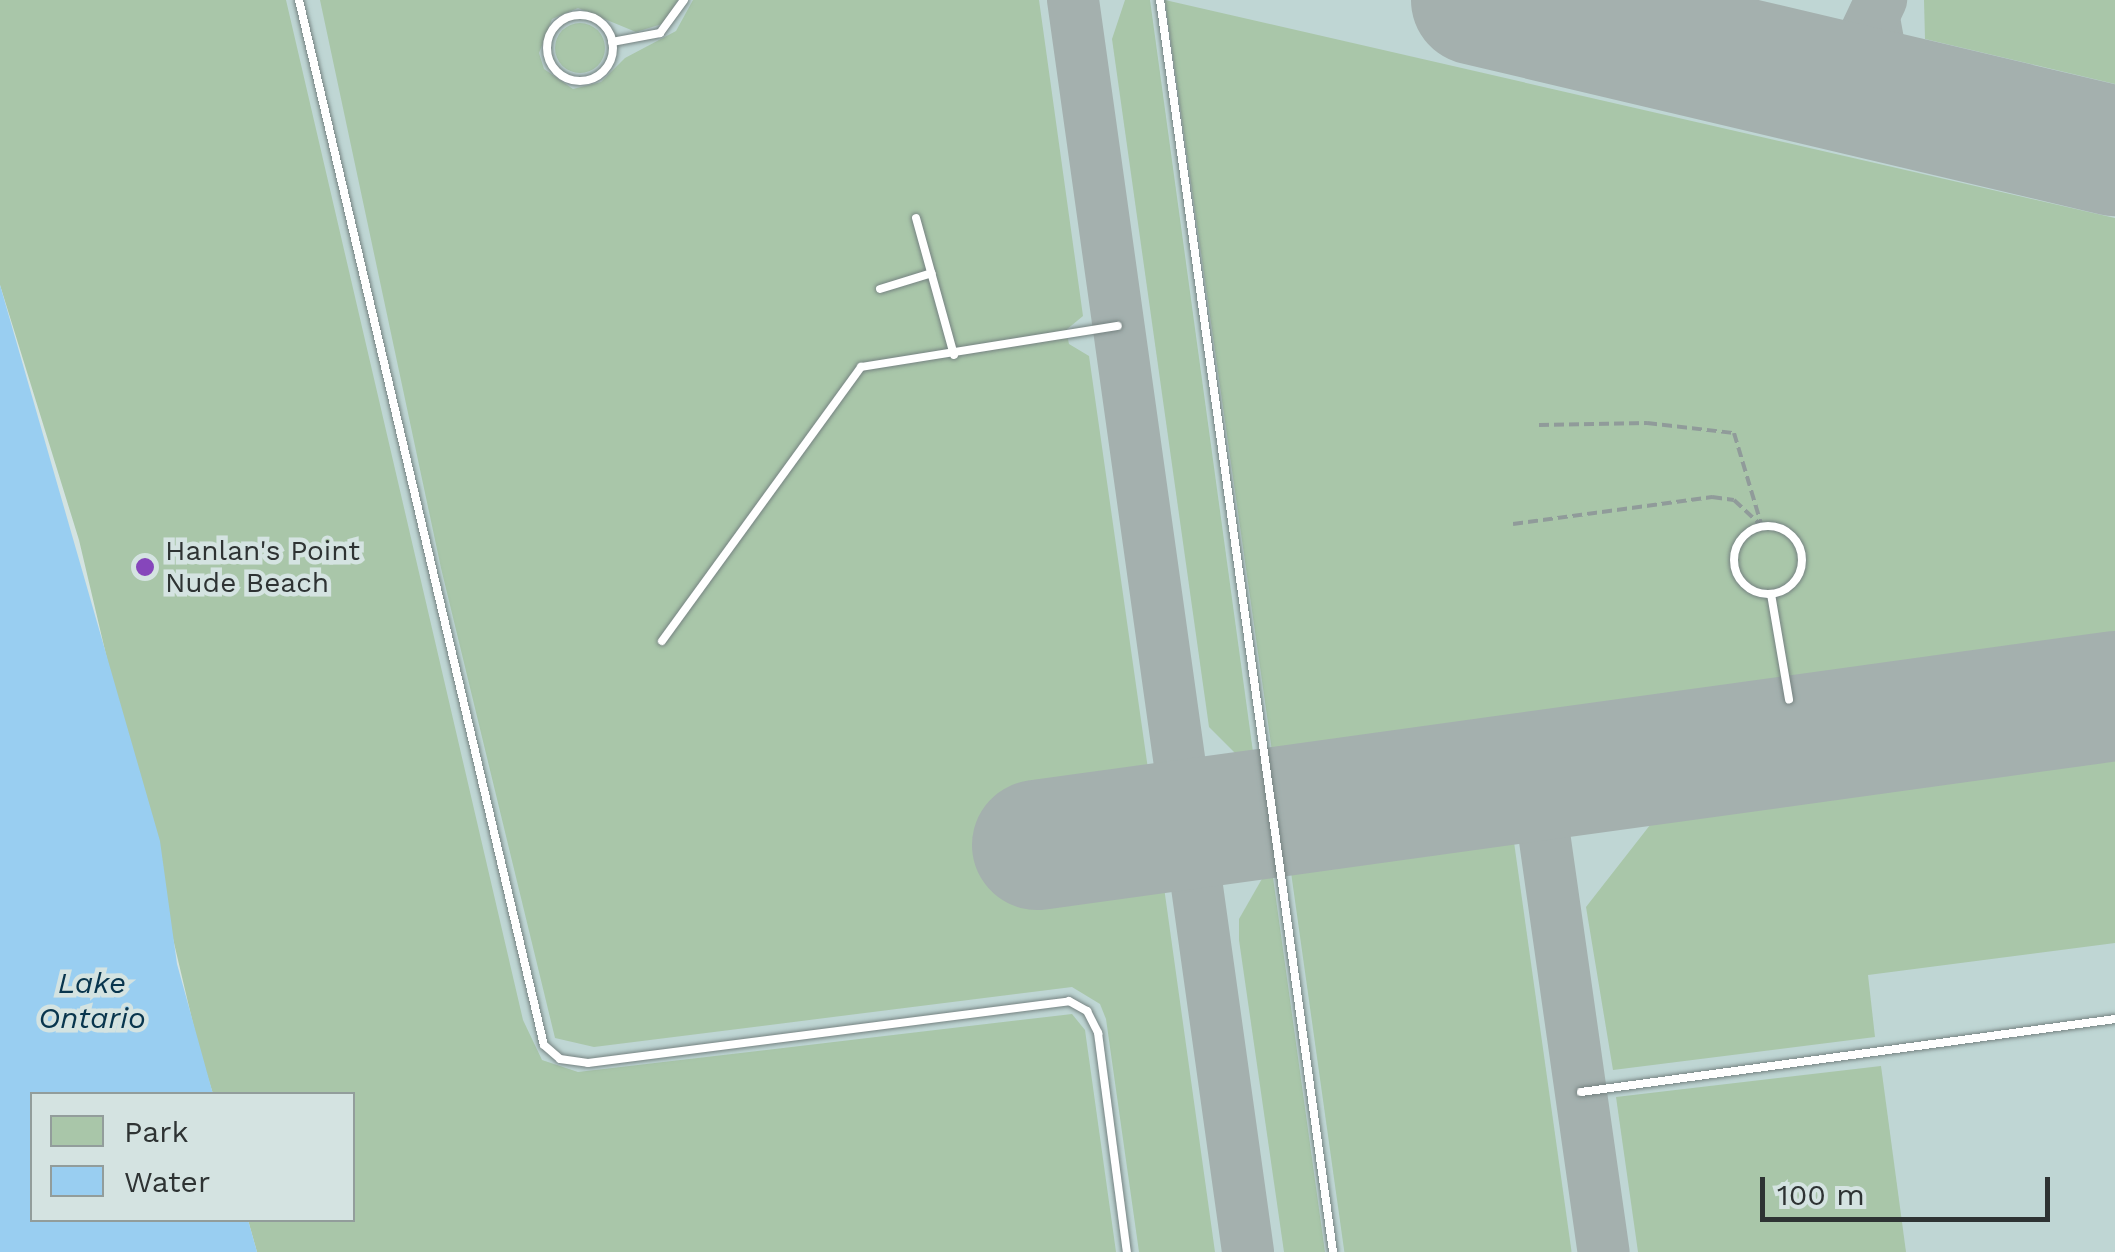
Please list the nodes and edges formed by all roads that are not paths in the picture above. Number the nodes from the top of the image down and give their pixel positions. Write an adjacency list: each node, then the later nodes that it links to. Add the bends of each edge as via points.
1 (298, 0): 15 (lane, via 544,1045 560,1059 588,1063 1069,1001 1086,1011 1098,1033)
2 (684, 0): 4 (lane, via 660,34)
3 (1160, 0): 16 (lane)
4 (612, 42): 4 (lane, via 601,23 581,15 552,30 546,51 563,77 584,81 603,72)
5 (916, 218): 6 (lane)
6 (932, 273): 7 (lane); 9 (lane)
7 (880, 289)
8 (1118, 326): 9 (lane)
9 (954, 355): 11 (lane, via 861,367)
10 (1771, 594): 10 (lane, via 1749,589 1735,570 1736,548 1762,527 1784,530 1802,556 1791,586); 12 (lane)
11 (662, 641)
12 (1789, 699)
13 (2115, 1019): 14 (lane)
14 (1581, 1092)
15 (1127, 1252)
16 (1333, 1252)

